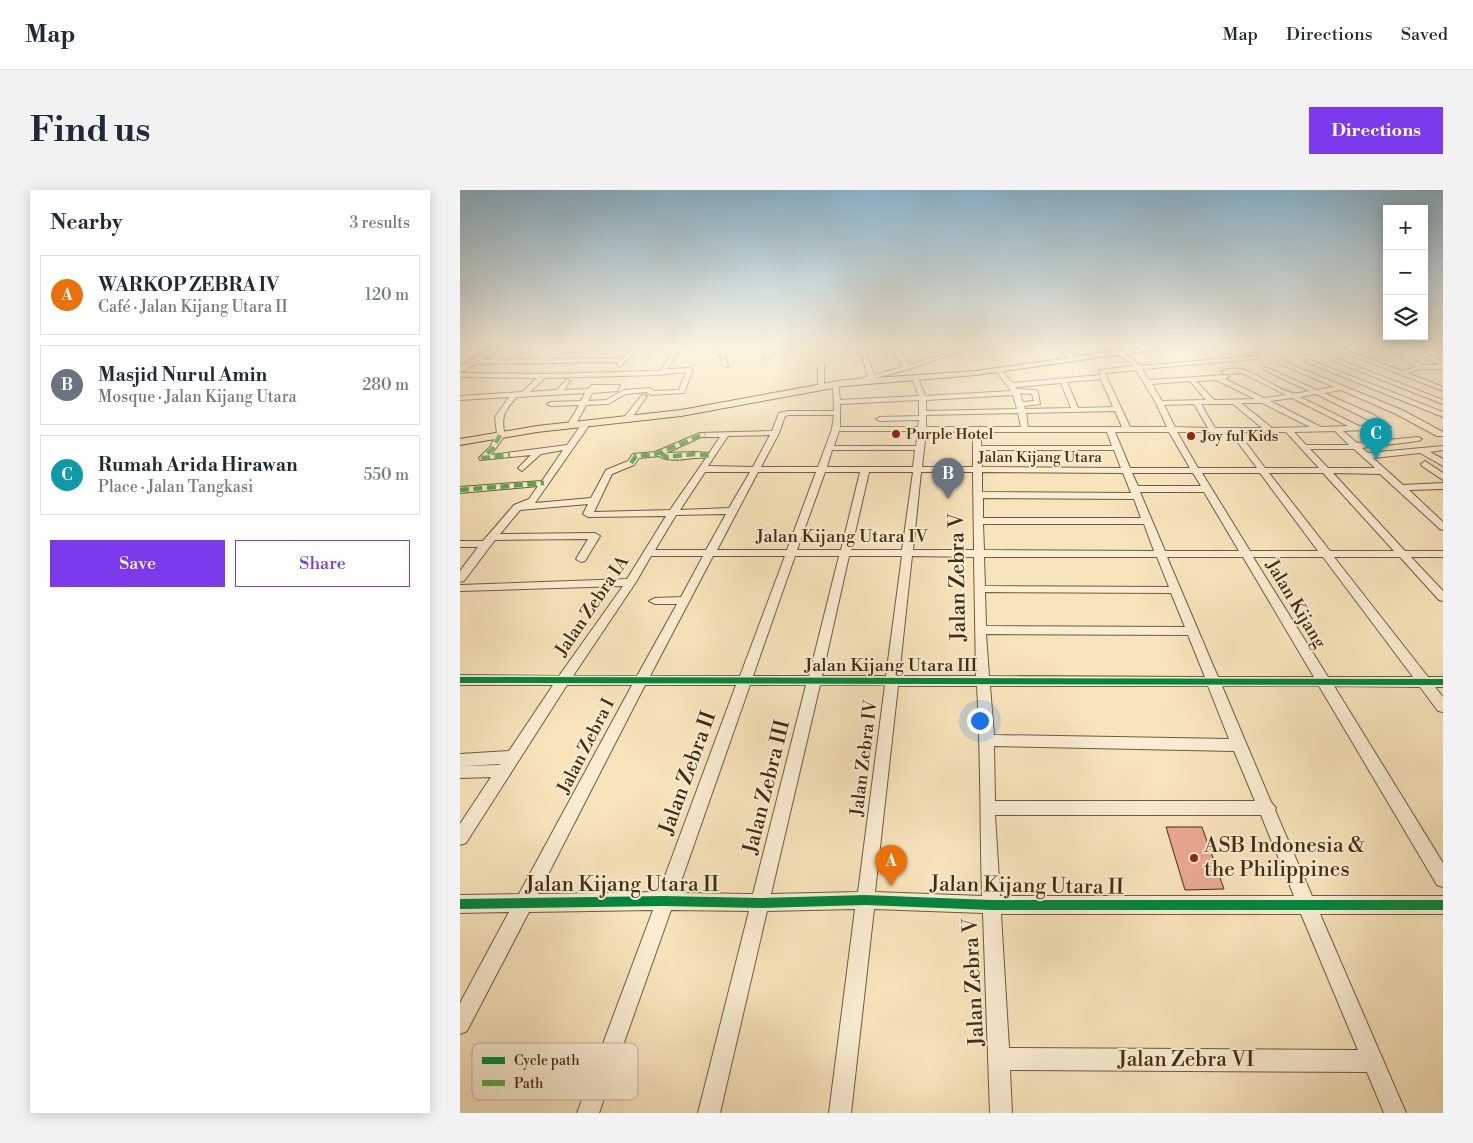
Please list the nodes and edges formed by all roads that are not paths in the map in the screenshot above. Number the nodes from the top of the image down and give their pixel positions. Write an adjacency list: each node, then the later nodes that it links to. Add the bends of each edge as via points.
1 (529, 389): 23 (street, via 524,394)
2 (553, 389): 22 (street)
3 (591, 389): 30 (street)
4 (683, 389): 30 (street, via 682,392 629,391 618,394 611,401)
5 (813, 389): 48 (main road)
6 (836, 389): 40 (street, Jalan Zebra II)
7 (916, 389): 44 (street)
8 (1015, 389): 20 (street)
9 (1067, 389): 41 (street)
10 (1108, 389): 42 (street)
11 (1152, 389): 32 (street, Jalan Kijang)
12 (1200, 389): 34 (street)
13 (1241, 389): 29 (street)
14 (1278, 389): 25 (street)
15 (1311, 389): 21 (street)
16 (1335, 389): 21 (street)
17 (1345, 389): 43 (street)
18 (1379, 389): 39 (street)
19 (1409, 389): 35 (street)
20 (1017, 392): 38 (street); 38 (street, via 1035,391 1038,402); 44 (street)
21 (1317, 392): 25 (street); 46 (street)
22 (529, 394)
23 (515, 395): 26 (street); 68 (street, via 500,413 497,421)
24 (644, 396): 48 (street)
25 (1291, 396): 29 (street); 51 (street)
26 (484, 397): 27 (street); 37 (street)
27 (460, 398)
28 (877, 400): 40 (street); 44 (street); 47 (street)
29 (1264, 400): 31 (street); 64 (street)
30 (584, 402): 36 (street); 49 (street)
31 (1236, 402): 34 (street); 62 (street)
32 (1160, 403): 33 (street); 59 (street, Jalan Kijang)
33 (1197, 403): 34 (street); 60 (street)
34 (1213, 403)
35 (1443, 403): 39 (street)
36 (551, 404)
37 (472, 406)
38 (1021, 407): 41 (street); 44 (street); 56 (street)
39 (1424, 407): 43 (street); 45 (street)
40 (838, 408): 53 (street, Jalan Zebra II); 65 (street, Jalan Zebra I, via 784,414)
41 (1075, 409): 42 (street)
42 (1117, 409): 58 (street)
43 (1399, 412): 46 (street); 67 (street)
44 (923, 415): 47 (street); 54 (street); 55 (street); 75 (street, Jalan Zebra IV)
45 (1443, 415)
46 (1371, 417): 51 (street, via 1387,427)
47 (880, 419): 54 (street)
48 (626, 420): 50 (main road)
49 (572, 424): 50 (main road); 68 (main road)
50 (586, 424): 72 (street)
51 (1359, 428): 52 (street)
52 (1337, 429): 64 (street); 71 (street)
53 (836, 430): 54 (street); 74 (street, Jalan Zebra II)
54 (879, 430)
55 (977, 430): 56 (street); 76 (street, Jalan Zebra V)
56 (1025, 430): 57 (street)
57 (1110, 430): 58 (street); 77 (street)
58 (1127, 430): 59 (street)
59 (1172, 430): 60 (street); 94 (street, Jalan Kijang)
60 (1213, 430): 61 (street)
61 (1232, 430): 62 (street); 95 (street)
62 (1270, 430): 63 (street)
63 (1288, 430): 64 (street); 73 (street)
64 (1321, 430)
65 (775, 433): 66 (street); 88 (street, Jalan Zebra I)
66 (726, 434): 81 (street, via 700,435); 82 (street, Jalan Zebra IA)
67 (1440, 434)
68 (500, 435): 70 (main road); 80 (street, via 483,458)
69 (1418, 439): 71 (street)
70 (460, 442)
71 (1356, 446): 73 (street); 83 (street)
72 (570, 447): 80 (street); 99 (street)
73 (1304, 447): 96 (street)
74 (829, 448): 75 (street); 89 (street, Jalan Zebra II)
75 (919, 448): 91 (street, Jalan Zebra IV)
76 (977, 448): 77 (street); 92 (street, Jalan Zebra V)
77 (1117, 448): 93 (street)
78 (1443, 448): 79 (street)
79 (1421, 450): 83 (street); 84 (street)
80 (541, 451): 86 (street)
81 (661, 452): 82 (street, via 663,456); 106 (street, via 636,456 631,463 609,472)
82 (711, 456): 87 (street, Jalan Zebra IA)
83 (1367, 456): 97 (street)
84 (1443, 463)
85 (1425, 464): 98 (street)
86 (522, 468)
87 (703, 469): 88 (street, Jalan Kijang Utara); 109 (street, Jalan Zebra IA)
88 (754, 470): 89 (street, Jalan Kijang Utara); 108 (street, Jalan Zebra I)
89 (821, 470): 90 (street, Jalan Kijang Utara); 119 (street, Jalan Zebra II)
90 (865, 470): 91 (street, Jalan Kijang Utara); 116 (street, Jalan Zebra III)
91 (916, 470): 92 (street, Jalan Kijang Utara); 117 (street, Jalan Zebra IV)
92 (976, 470): 93 (street, Jalan Kijang Utara); 105 (street, Jalan Zebra V)
93 (1127, 471): 94 (street, Jalan Kijang Utara); 104 (street)
94 (1196, 471): 95 (street, Jalan Kijang Utara); 102 (street, Jalan Kijang)
95 (1262, 471): 96 (street, Jalan Kijang Utara); 125 (street)
96 (1325, 471): 97 (street, Jalan Kijang Utara); 124 (street)
97 (1383, 471): 101 (street)
98 (1443, 477)
99 (544, 483): 103 (street); 107 (street, via 532,501)
100 (1443, 486): 101 (street)
101 (1402, 488): 112 (street)
102 (1208, 489): 104 (street); 123 (street, Jalan Kijang)
103 (460, 490)
104 (1135, 492): 105 (street); 111 (street)
105 (978, 495): 110 (street, Jalan Zebra V)
106 (594, 501): 107 (street); 109 (street, via 588,514)
107 (518, 507): 113 (street)
108 (733, 511): 109 (street); 118 (street, Jalan Zebra I)
109 (675, 513): 115 (street, Jalan Zebra IA)
110 (978, 521): 111 (street); 120 (street, Jalan Zebra V)
111 (1146, 521): 122 (street)
112 (1443, 527)
113 (488, 540): 114 (street); 126 (street, via 595,536); 127 (street)
114 (460, 544)
115 (649, 553): 118 (street, Jalan Kijang Utara IV); 129 (street, Jalan Zebra IA)
116 (846, 553): 117 (street, Jalan Kijang Utara IV); 119 (street, Jalan Kijang Utara IV); 142 (street, Jalan Zebra III)
117 (906, 553): 120 (street, Jalan Kijang Utara IV); 144 (street, Jalan Zebra IV)
118 (711, 554): 119 (street, Jalan Kijang Utara IV); 134 (street, Jalan Zebra I)
119 (792, 554): 141 (street, Jalan Zebra II)
120 (978, 554): 122 (street, Jalan Kijang Utara IV); 131 (street, Jalan Zebra V)
121 (1443, 554): 124 (street, Jalan Kijang Utara IV)
122 (1160, 555): 123 (street, Jalan Kijang Utara IV); 132 (street)
123 (1246, 555): 125 (street, Jalan Kijang Utara IV); 146 (street, Jalan Kijang)
124 (1402, 555): 125 (street, Jalan Kijang Utara IV); 133 (street)
125 (1328, 556): 147 (street)
126 (581, 559)
127 (463, 568): 128 (street)
128 (460, 579)
129 (631, 582): 130 (street); 139 (street, Jalan Zebra IA)
130 (460, 588)
131 (980, 589): 132 (street); 136 (street, Jalan Zebra V)
132 (1176, 590): 137 (street)
133 (1443, 598)
134 (685, 600): 135 (street); 140 (street, Jalan Zebra I)
135 (655, 601)
136 (980, 630): 137 (street); 143 (street, Jalan Zebra V)
137 (1193, 631): 145 (street)
138 (460, 680): 139 (street, Jalan Kijang Utara III)
139 (563, 680): 140 (street, Jalan Kijang Utara III); 152 (street, Jalan Zebra IA)
140 (641, 680): 141 (street, Jalan Kijang Utara III); 162 (street, Jalan Zebra I)
141 (745, 680): 142 (street, Jalan Kijang Utara III); 161 (street, Jalan Zebra II)
142 (815, 680): 144 (street, Jalan Kijang Utara III); 163 (street, Jalan Zebra III)
143 (982, 680): 144 (street, Jalan Kijang Utara III); 145 (street, Jalan Kijang Utara III); 150 (street, Jalan Zebra V)
144 (892, 681): 160 (street, Jalan Zebra IV)
145 (1213, 681): 146 (street, Jalan Kijang Utara III); 151 (street)
146 (1322, 682): 147 (street, Jalan Kijang Utara III); 159 (street, Jalan Kijang)
147 (1423, 682): 148 (street, Jalan Kijang Utara III); 149 (street)
148 (1443, 682)
149 (1443, 708)
150 (987, 740): 151 (street); 156 (street, Jalan Zebra V)
151 (1239, 744): 157 (street)
152 (513, 757): 153 (street); 154 (street, Jalan Zebra IA)
153 (460, 760)
154 (504, 770): 155 (street); 158 (street, Jalan Zebra IA)
155 (460, 772)
156 (987, 808): 157 (street); 165 (street, Jalan Zebra V)
157 (1268, 808): 166 (street)
158 (462, 832)
159 (1443, 879)
160 (865, 900): 163 (street, Jalan Kijang Utara II); 165 (street, Jalan Kijang Utara II); 175 (street, Jalan Zebra IV)
161 (663, 901): 162 (street, Jalan Kijang Utara II); 163 (street, Jalan Kijang Utara II); 169 (street, Jalan Zebra II)
162 (525, 902): 164 (street, Jalan Kijang Utara II); 168 (street, Jalan Zebra I)
163 (760, 903): 174 (street, Jalan Zebra III)
164 (460, 904)
165 (991, 904): 166 (street, Jalan Kijang Utara II); 170 (street, Jalan Zebra V)
166 (1308, 905): 167 (street, Jalan Kijang Utara II); 171 (street)
167 (1443, 905)
168 (460, 1024)
169 (613, 1043)
170 (998, 1059): 171 (street, Jalan Zebra VI); 176 (street, Jalan Zebra V)
171 (1373, 1061): 177 (street)
172 (593, 1100): 173 (street, Jalan Zebra II)
173 (588, 1113)
174 (709, 1113)
175 (840, 1113)
176 (1001, 1113)
177 (1395, 1113)

